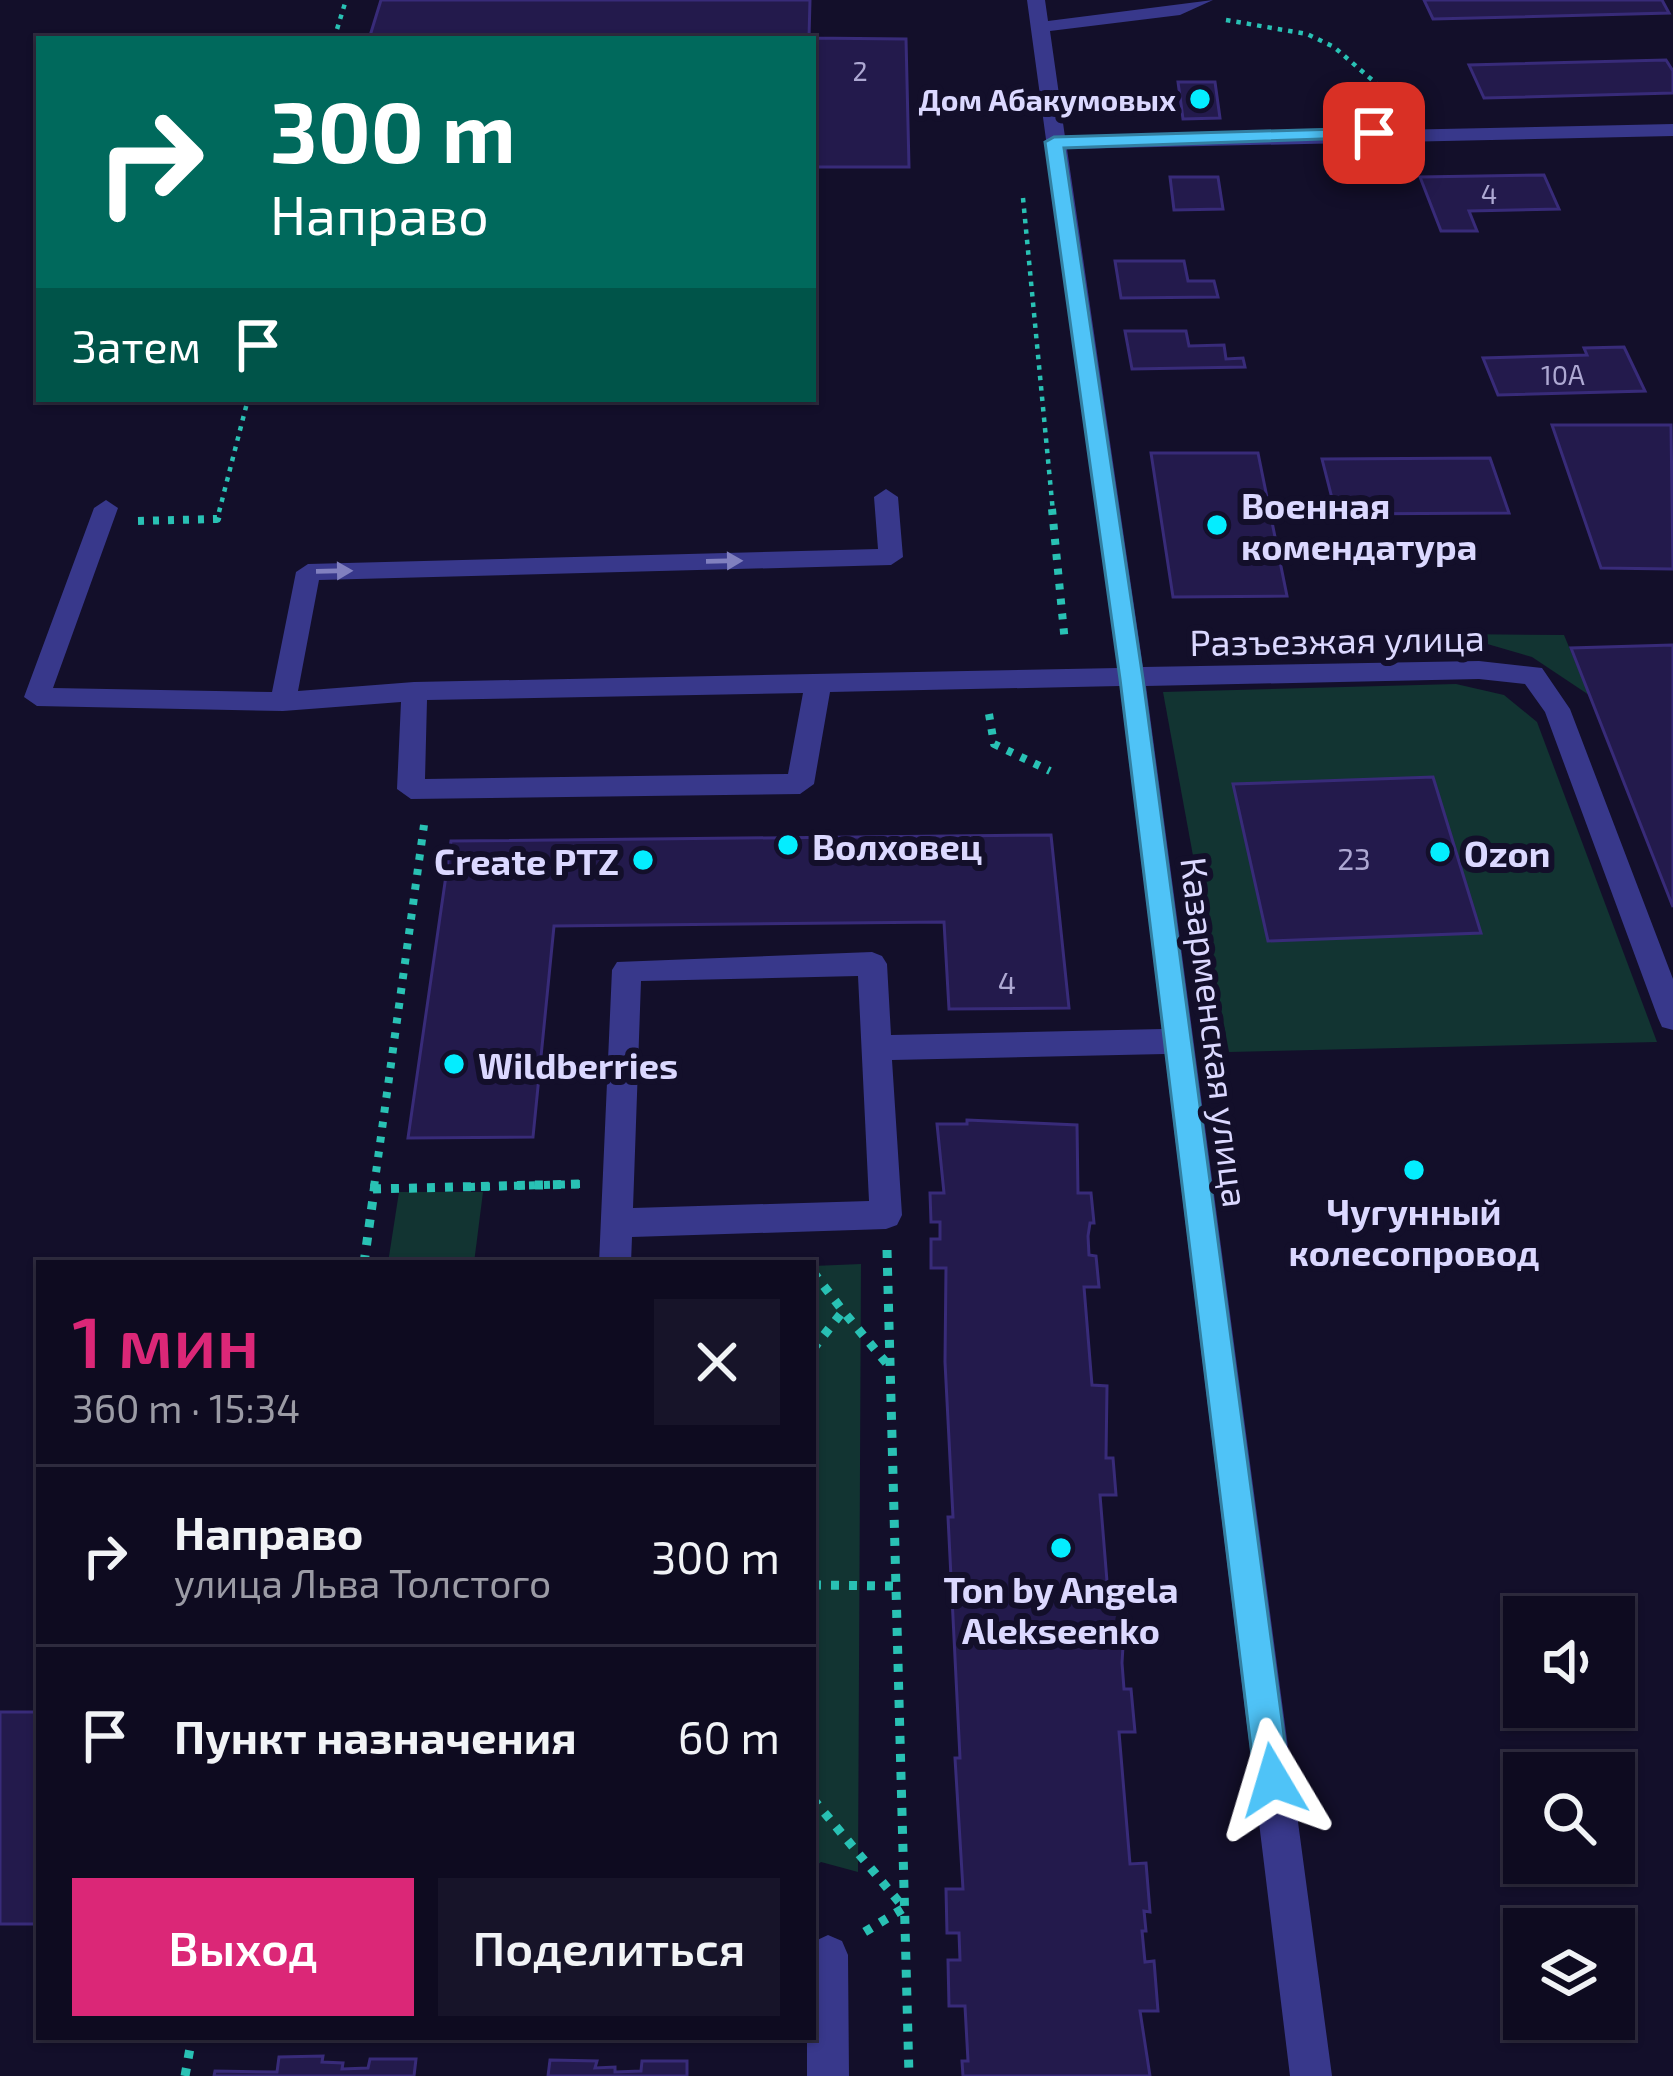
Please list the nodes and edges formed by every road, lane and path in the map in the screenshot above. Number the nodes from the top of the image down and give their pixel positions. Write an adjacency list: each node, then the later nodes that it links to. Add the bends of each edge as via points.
1 (346, 0): 6 (path)
2 (1036, 0): 5 (street, Казарменская улица)
3 (1204, 0): 5 (street)
4 (1222, 20): 7 (path, via 1307,34)
5 (1040, 27): 9 (street, Казарменская улица)
6 (335, 36)
7 (1420, 104)
8 (1673, 130): 9 (street)
9 (1054, 142): 13 (street, Казарменская улица)
10 (247, 402): 12 (path, via 217,519)
11 (886, 497): 17 (street, one-way to 11, via 308,572 891,557)
12 (117, 515): 17 (street, via 37,697)
13 (1132, 679): 14 (street); 20 (street, Разъезжая улица, via 1479,670 1533,676 1557,709); 21 (street, Казарменская улица)
14 (984, 681): 15 (street); 18 (path, via 994,744)
15 (818, 684): 16 (street); 19 (street, via 800,784)
16 (414, 691): 17 (street); 19 (street, via 411,789)
17 (283, 702)
18 (1051, 770)
19 (430, 789): 24 (path)
20 (1673, 1018)
21 (1178, 1041): 22 (street); 42 (street, Казарменская улица)
22 (876, 1048): 23 (street, via 872,964 627,970); 25 (street)
23 (618, 1183): 24 (path); 26 (street)
24 (373, 1189): 27 (path)
25 (886, 1215): 26 (street); 32 (path)
26 (617, 1223): 28 (street)
27 (364, 1260)
28 (615, 1260)
29 (816, 1276): 30 (path)
30 (843, 1311): 31 (path); 32 (path)
31 (816, 1345)
32 (890, 1367): 34 (path)
33 (816, 1585): 34 (path)
34 (895, 1586): 36 (path)
35 (816, 1802): 36 (path)
36 (904, 1908): 37 (path); 41 (path)
37 (827, 1955): 40 (street)
38 (191, 2040): 39 (path)
39 (185, 2076)
40 (828, 2076)
41 (909, 2076)
42 (1311, 2076)

